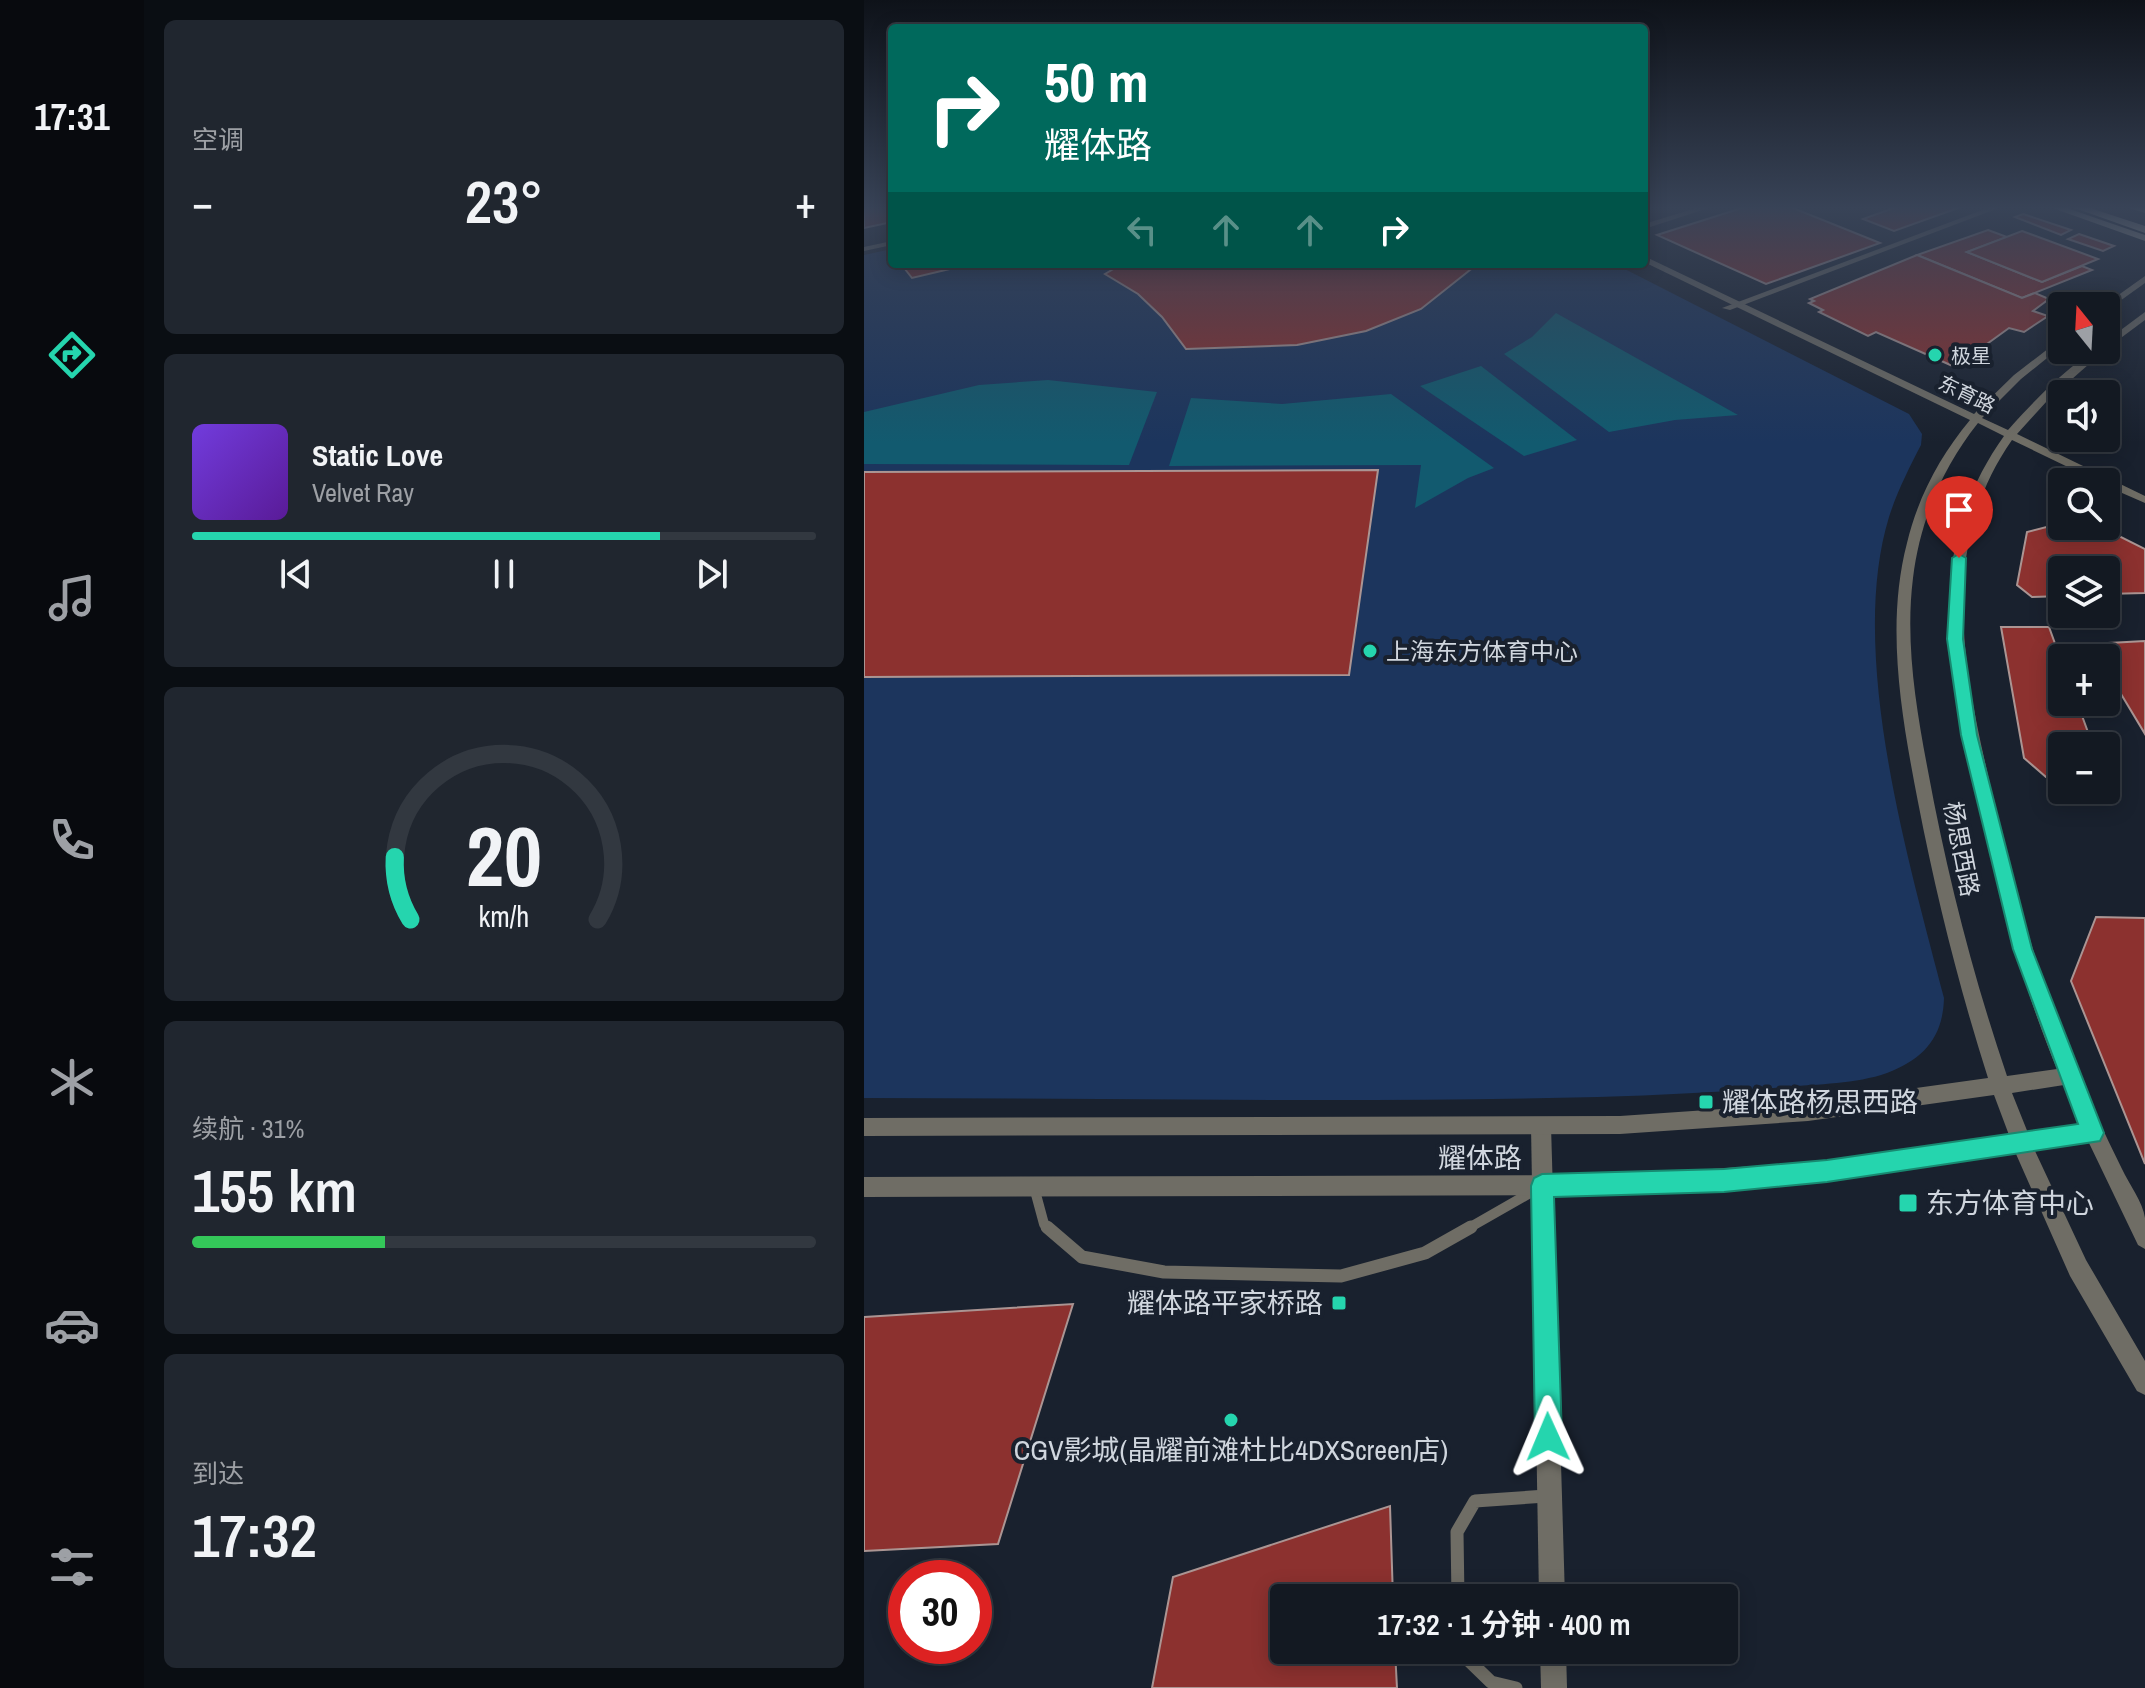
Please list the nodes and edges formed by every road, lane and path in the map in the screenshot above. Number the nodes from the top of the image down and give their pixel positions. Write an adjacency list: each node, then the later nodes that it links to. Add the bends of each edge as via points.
1 (1683, 285): 6 (street, 东育路)
2 (1692, 285): 6 (street, 东育路)
3 (1789, 285): 6 (street)
4 (2137, 285): 5 (street)
5 (2120, 298)
6 (1732, 306): 11 (street, 东育路)
7 (2145, 315): 8 (street)
8 (2120, 335)
9 (2048, 352): 11 (street, 杨思西路, via 1999,391)
10 (2083, 364): 12 (street, 杨思西路, via 2036,403)
11 (1971, 422): 12 (street, 东育路); 18 (street, 杨思西路, via 1944,461 1921,513 1911,549 1903,632 1913,729 1944,895)
12 (2007, 439): 13 (street, 东育路); 15 (street, 东育路); 17 (street, 杨思西路, via 1966,523 1955,639 1969,735 2008,900)
13 (2058, 468)
14 (2120, 500): 16 (street)
15 (2145, 500)
16 (2145, 512)
17 (2069, 1076): 18 (street, 耀体路); 21 (street, 杨思西路)
18 (2000, 1085): 19 (street, 耀体路, via 1712,1121); 22 (street, 杨思西路)
19 (1541, 1126): 20 (street, 耀体路); 23 (street)
20 (864, 1127)
21 (2092, 1133): 22 (street, 耀体路); 26 (street, 杨思西路)
22 (2022, 1143): 23 (street, 耀体路, via 1827,1171); 27 (street, 杨思西路, via 2078,1267)
23 (1542, 1186): 25 (street, 耀体路); 25 (lane, via 1425,1253 1341,1276 1164,1272 1082,1257 1044,1224); 28 (street)
24 (864, 1187): 25 (street, 耀体路)
25 (1034, 1187)
26 (2145, 1238)
27 (2145, 1383)
28 (1550, 1496): 29 (lane, via 1475,1501 1457,1532); 30 (street)
29 (1458, 1584)
30 (1552, 1584)
31 (1472, 1664): 33 (lane, via 1491,1682)
32 (1553, 1664): 34 (street)
33 (1516, 1688)
34 (1554, 1688)

